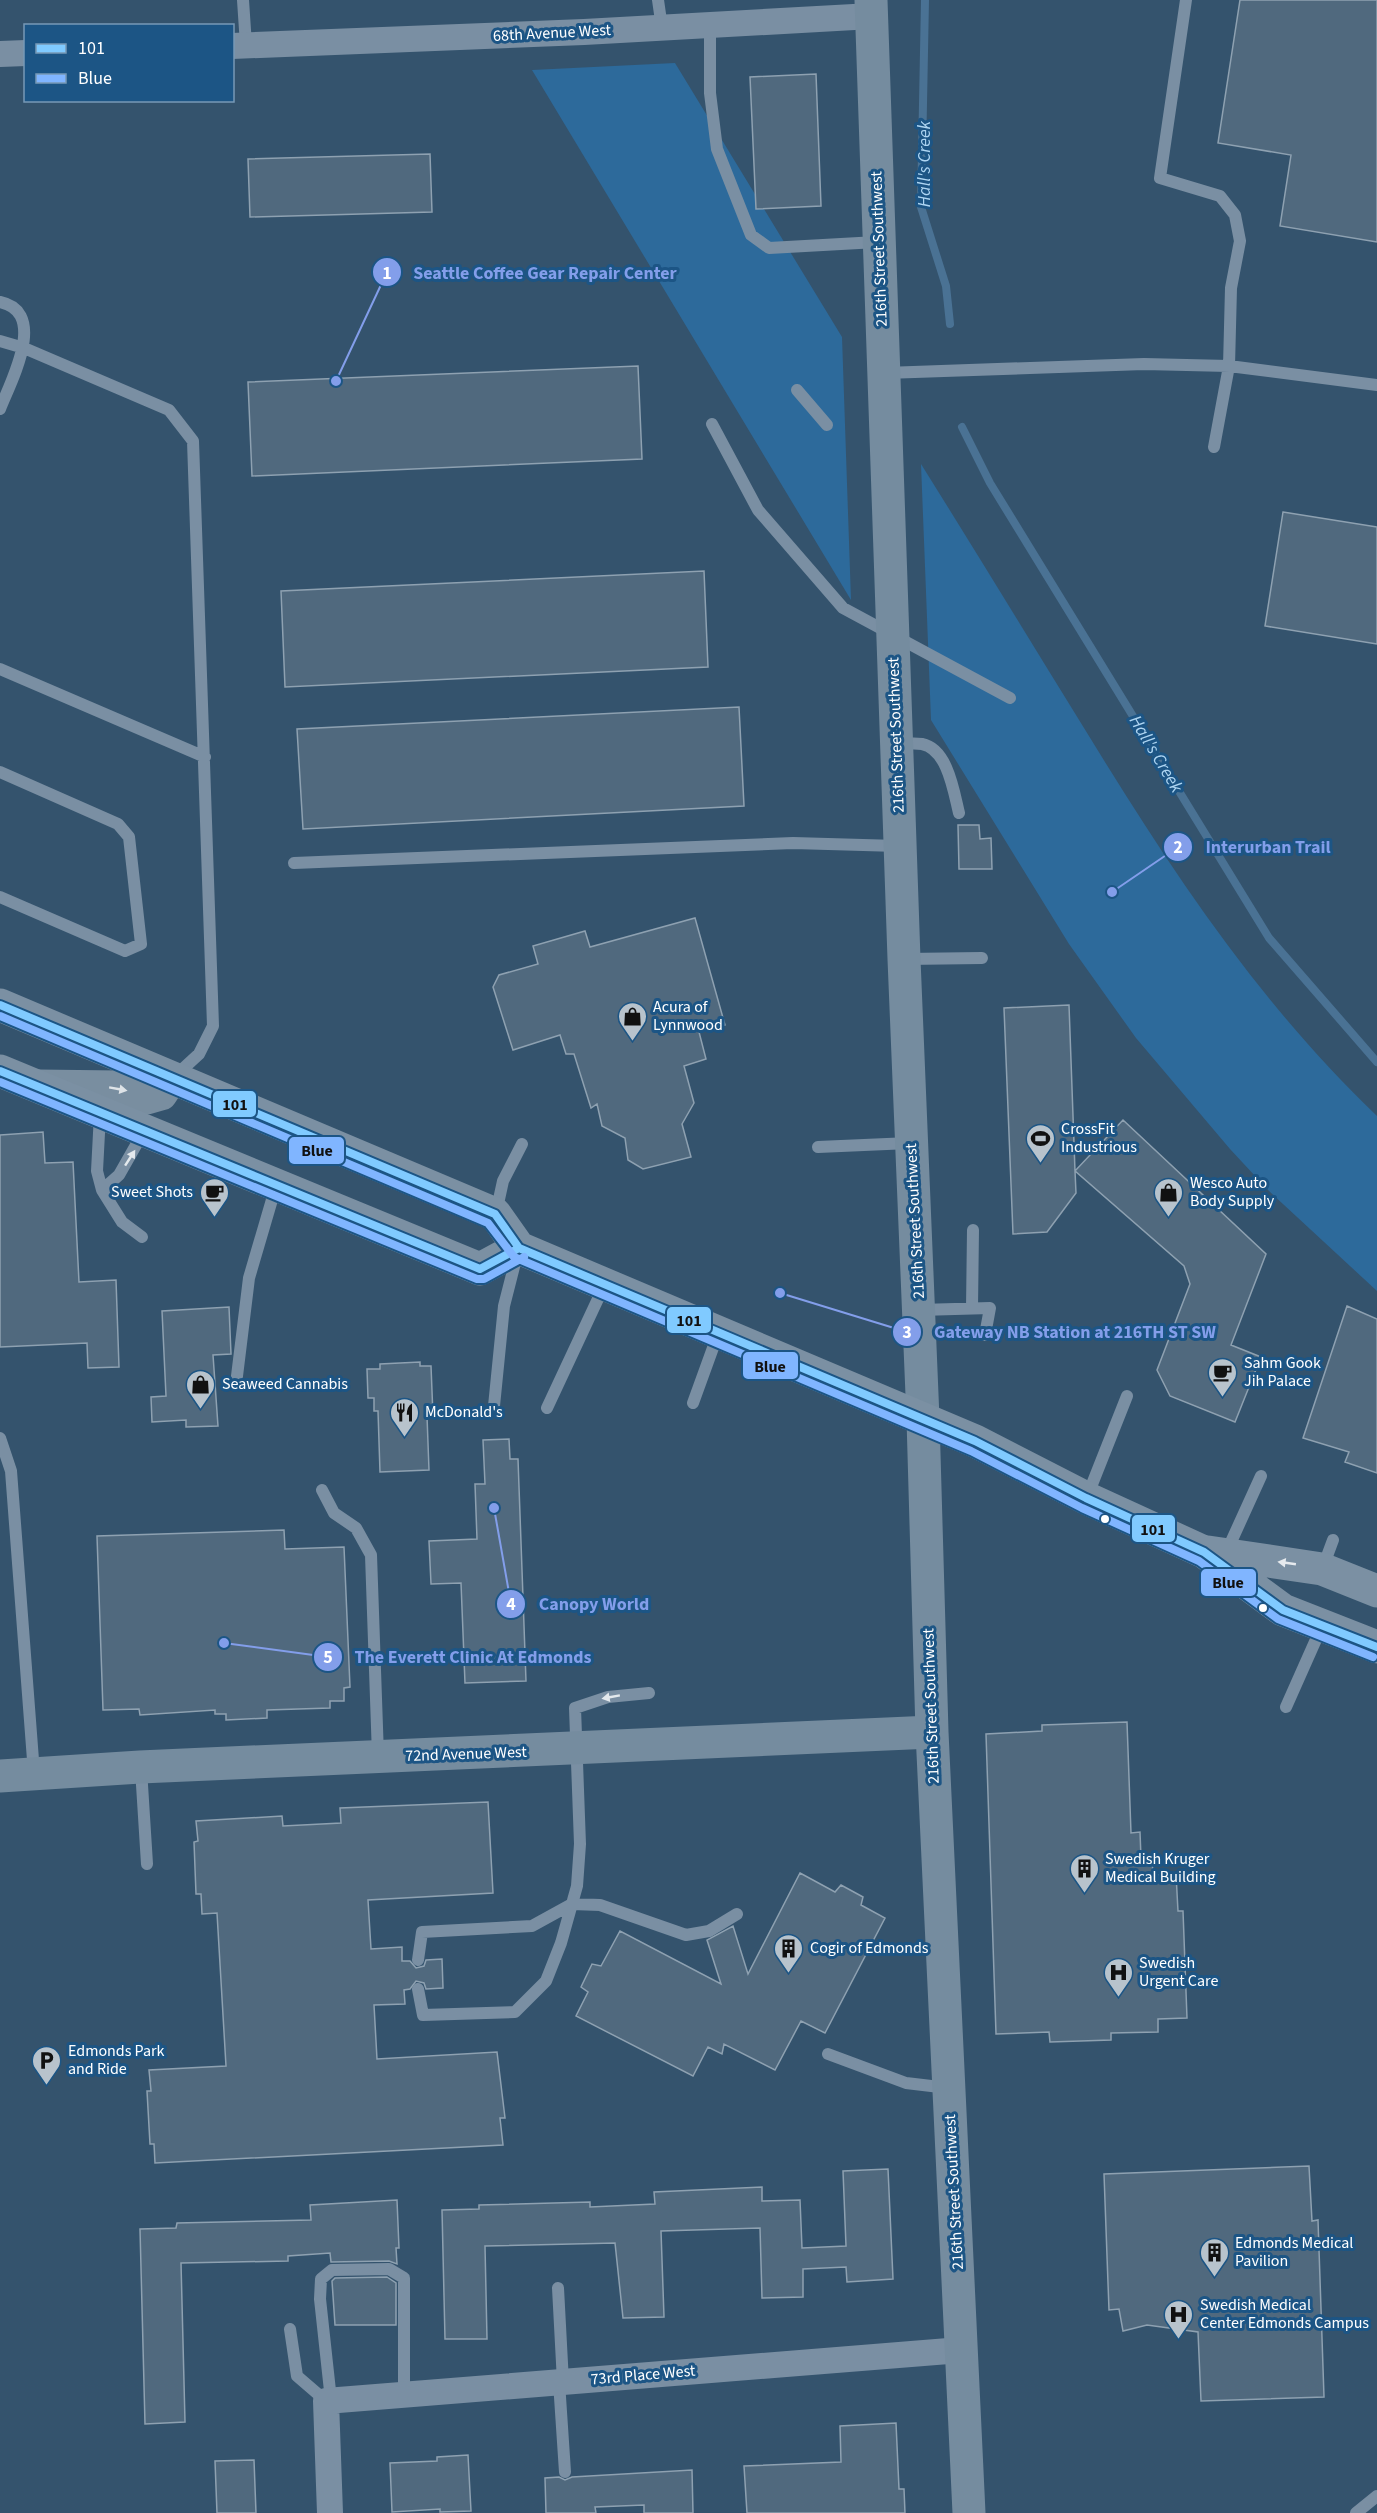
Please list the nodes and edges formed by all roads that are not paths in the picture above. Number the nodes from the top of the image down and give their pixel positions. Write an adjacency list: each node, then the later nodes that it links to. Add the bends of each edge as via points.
1 (243, 0): 7 (lane)
2 (658, 0): 6 (lane)
3 (1186, 0): 14 (lane, via 1160,178 1220,196 1235,215 1240,241 1231,288)
4 (871, 8): 5 (street, 68th Avenue West); 10 (street, 216th Street Southwest)
5 (710, 25): 6 (street, 68th Avenue West); 10 (lane, via 710,93 717,149 751,235 769,248)
6 (662, 28): 7 (street, 68th Avenue West)
7 (239, 45)
8 (24, 53): 9 (street)
9 (0, 54)
10 (879, 242): 15 (street, 216th Street Southwest)
11 (0, 302): 13 (lane, via 8,304 22,320)
12 (0, 341): 13 (lane)
13 (24, 348): 18 (lane); 26 (lane, via 169,410 193,441)
14 (1229, 366): 15 (lane, via 1144,364); 16 (lane); 21 (lane)
15 (883, 373): 22 (street, 216th Street Southwest)
16 (1377, 385)
17 (797, 390): 20 (lane)
18 (0, 409)
19 (712, 424): 22 (lane, via 758,510 843,608)
20 (828, 425)
21 (1214, 447)
22 (892, 633): 24 (lane); 25 (street, 216th Street Southwest)
23 (0, 669): 26 (lane)
24 (1010, 698)
25 (896, 744): 28 (lane, via 924,744 937,752 950,778); 29 (street, 216th Street Southwest)
26 (205, 757): 36 (lane, via 213,1026 199,1054)
27 (0, 772): 31 (lane, via 118,824 129,837 141,944 125,951)
28 (959, 813)
29 (899, 846): 30 (lane, via 793,843); 33 (street, 216th Street Southwest)
30 (294, 863)
31 (0, 897)
32 (982, 958): 33 (lane)
33 (904, 959): 40 (street, 216th Street Southwest)
34 (0, 1005): 36 (highway)
35 (0, 1071): 37 (highway)
36 (171, 1079): 37 (main road, one-way to 36, via 118,1087 147,1098 161,1094); 45 (highway)
37 (38, 1086): 38 (highway)
38 (100, 1113): 39 (highway); 44 (lane, via 97,1171)
39 (145, 1130): 43 (highway); 44 (lane, one-way to 39, via 119,1175)
40 (911, 1143): 42 (lane); 51 (street, 216th Street Southwest)
41 (522, 1144): 45 (lane, via 503,1181)
42 (818, 1147)
43 (276, 1184): 48 (highway, via 480,1269); 54 (lane, via 249,1278)
44 (102, 1190): 47 (lane, via 122,1222)
45 (495, 1214): 48 (highway)
46 (973, 1230): 50 (lane)
47 (142, 1237)
48 (519, 1248): 49 (highway); 57 (lane, via 504,1306)
49 (605, 1285): 52 (highway); 58 (lane)
50 (972, 1308): 51 (lane); 53 (lane, via 990,1308)
51 (919, 1310): 59 (street, 216th Street Southwest)
52 (718, 1333): 56 (lane); 59 (highway)
53 (985, 1335)
54 (237, 1376)
55 (1127, 1396): 63 (lane)
56 (693, 1403)
57 (494, 1406)
58 (547, 1407)
59 (923, 1419): 63 (highway); 70 (street, 216th Street Southwest)
60 (0, 1438): 74 (lane, via 11,1471)
61 (1262, 1476): 64 (lane)
62 (322, 1490): 72 (lane, via 333,1513 356,1528 371,1555)
63 (1086, 1498): 64 (highway)
64 (1214, 1553): 65 (highway, one-way to 64, via 1328,1554); 66 (highway, via 1283,1610)
65 (1377, 1591)
66 (1322, 1626): 67 (highway); 69 (lane)
67 (1377, 1647)
68 (649, 1693): 71 (lane, one-way to 71, via 608,1697 575,1708)
69 (1286, 1707)
70 (932, 1732): 71 (street, 72nd Avenue West); 82 (street, 216th Street Southwest)
71 (577, 1749): 72 (street, 72nd Avenue West); 77 (lane, via 580,1844)
72 (378, 1757): 73 (street, 72nd Avenue West)
73 (140, 1767): 74 (street, 72nd Avenue West); 76 (lane)
74 (34, 1774): 75 (street, 72nd Avenue West)
75 (0, 1776)
76 (147, 1864)
77 (572, 1904): 78 (lane, via 600,1905 686,1935 709,1931); 79 (lane, via 532,1926 422,1932); 80 (lane, via 546,1981 515,2012 423,2015)
78 (737, 1914)
79 (418, 1960)
80 (418, 1989)
81 (828, 2054): 82 (lane, via 906,2083)
82 (949, 2088): 85 (street, 216th Street Southwest)
83 (558, 2288): 86 (lane)
84 (290, 2329): 88 (lane, via 297,2376)
85 (961, 2350): 86 (street, 73rd Place West); 92 (street, 216th Street Southwest)
86 (561, 2382): 87 (street, 73rd Place West); 89 (lane)
87 (404, 2394): 88 (street, 73rd Place West); 88 (lane, via 404,2278 389,2269 332,2270 321,2279 320,2299)
88 (328, 2400): 91 (street)
89 (565, 2472)
90 (1377, 2496): 93 (lane)
91 (330, 2513)
92 (969, 2513)
93 (1356, 2513)

